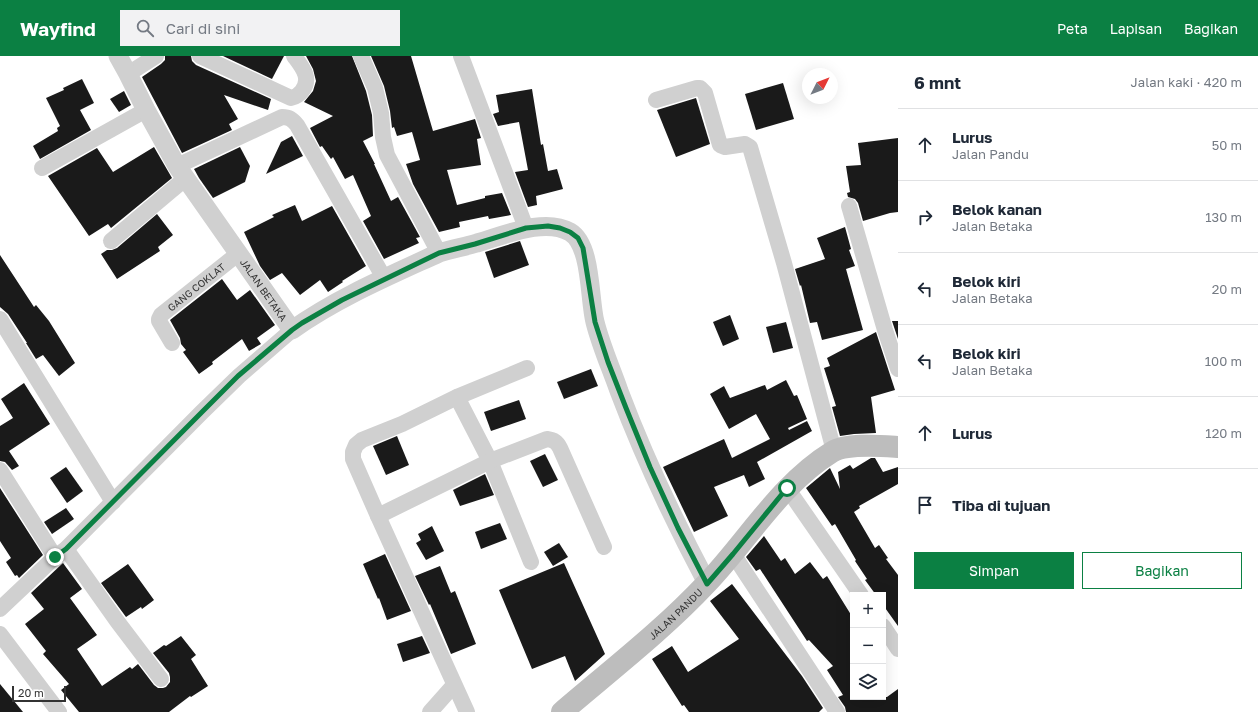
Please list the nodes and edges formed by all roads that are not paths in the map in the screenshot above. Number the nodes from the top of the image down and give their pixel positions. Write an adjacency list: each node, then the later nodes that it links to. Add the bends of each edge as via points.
1 (118, 56): 7 (street, JALAN BETAKA)
2 (156, 56): 7 (street)
3 (200, 56): 4 (street, via 291,98 300,94 307,82 305,71)
4 (294, 56)
5 (361, 56): 15 (street, via 377,94 387,155)
6 (461, 56): 13 (street)
7 (128, 74): 9 (street, JALAN BETAKA)
8 (656, 100): 25 (street, via 700,88 705,93 720,145 750,146)
9 (146, 110): 10 (street); 11 (street, JALAN BETAKA)
10 (42, 168)
11 (182, 172): 14 (street); 16 (street, JALAN BETAKA); 17 (street, via 282,117 288,117 297,125)
12 (849, 206): 22 (street)
13 (526, 228): 15 (street, JALAN BETAKA); 35 (street, JALAN BETAKA, via 560,228 578,238 583,248 595,322 608,362 650,467)
14 (111, 241)
15 (439, 253): 17 (street, JALAN BETAKA)
16 (239, 254): 19 (street, JALAN BETAKA); 20 (street, GANG COKLAT, via 161,315 159,322)
17 (384, 278): 19 (street, JALAN BETAKA)
18 (0, 319): 29 (street)
19 (292, 330): 29 (street, via 238,376)
20 (172, 343)
21 (527, 368): 23 (street)
22 (898, 369)
23 (458, 397): 26 (street); 30 (street, via 356,445 353,459)
24 (898, 447): 25 (main road, JALAN PANDU, via 858,446)
25 (834, 451): 28 (main road, JALAN PANDU)
26 (490, 461): 30 (street); 31 (street, via 547,439 558,443); 34 (street)
27 (0, 470): 32 (street)
28 (787, 488): 33 (main road, JALAN PANDU); 36 (street)
29 (113, 502): 32 (street)
30 (378, 516): 42 (street)
31 (604, 547)
32 (60, 553): 37 (street); 41 (street)
33 (733, 554): 35 (main road, JALAN PANDU); 47 (street)
34 (531, 562)
35 (707, 584): 46 (main road, JALAN PANDU)
36 (859, 592)
37 (0, 609)
38 (884, 628): 40 (street)
39 (0, 634): 43 (street)
40 (898, 649)
41 (161, 678)
42 (454, 685): 44 (street); 45 (street)
43 (59, 712)
44 (430, 712)
45 (467, 712)
46 (562, 712)
47 (837, 712)

